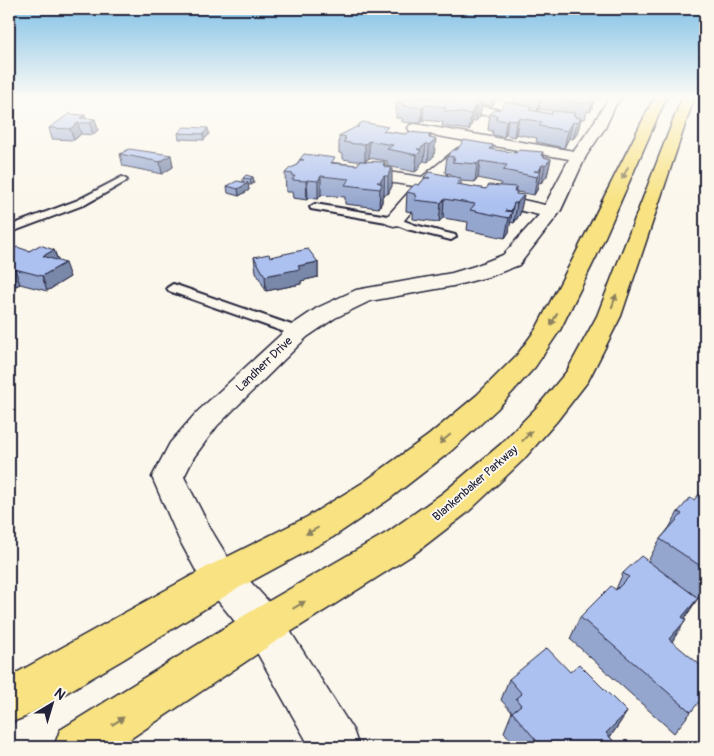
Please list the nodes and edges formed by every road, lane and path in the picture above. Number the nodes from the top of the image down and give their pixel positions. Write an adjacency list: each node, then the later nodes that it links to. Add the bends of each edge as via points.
1 (446, 133): 6 (street)
2 (588, 133): 6 (street, Landherr Drive)
3 (643, 133): 17 (main road, one-way to 17, via 548,330 526,361 488,402 376,491 320,527)
4 (675, 133): 18 (main road, Blankenbaker Parkway, one-way to 4, via 401,543 447,509 512,452 548,414 578,375 609,316)
5 (462, 151): 9 (street)
6 (578, 156): 11 (street, Landherr Drive)
7 (335, 170): 9 (street)
8 (122, 180): 13 (lane, via 82,202)
9 (426, 183): 11 (street); 12 (street)
10 (315, 207): 12 (lane)
11 (551, 212): 16 (street, Landherr Drive, via 511,260 453,279 364,296 326,313)
12 (394, 220): 14 (lane)
13 (9, 230)
14 (451, 237)
15 (173, 288): 16 (lane)
16 (298, 332): 17 (street, Landherr Drive, via 207,419 181,451 168,476 197,540)
17 (222, 578): 18 (street, Landherr Drive); 19 (main road)
18 (264, 626): 20 (main road, Blankenbaker Parkway, one-way to 18); 21 (street, Landherr Drive)
19 (9, 701)
20 (77, 747)
21 (336, 747)

